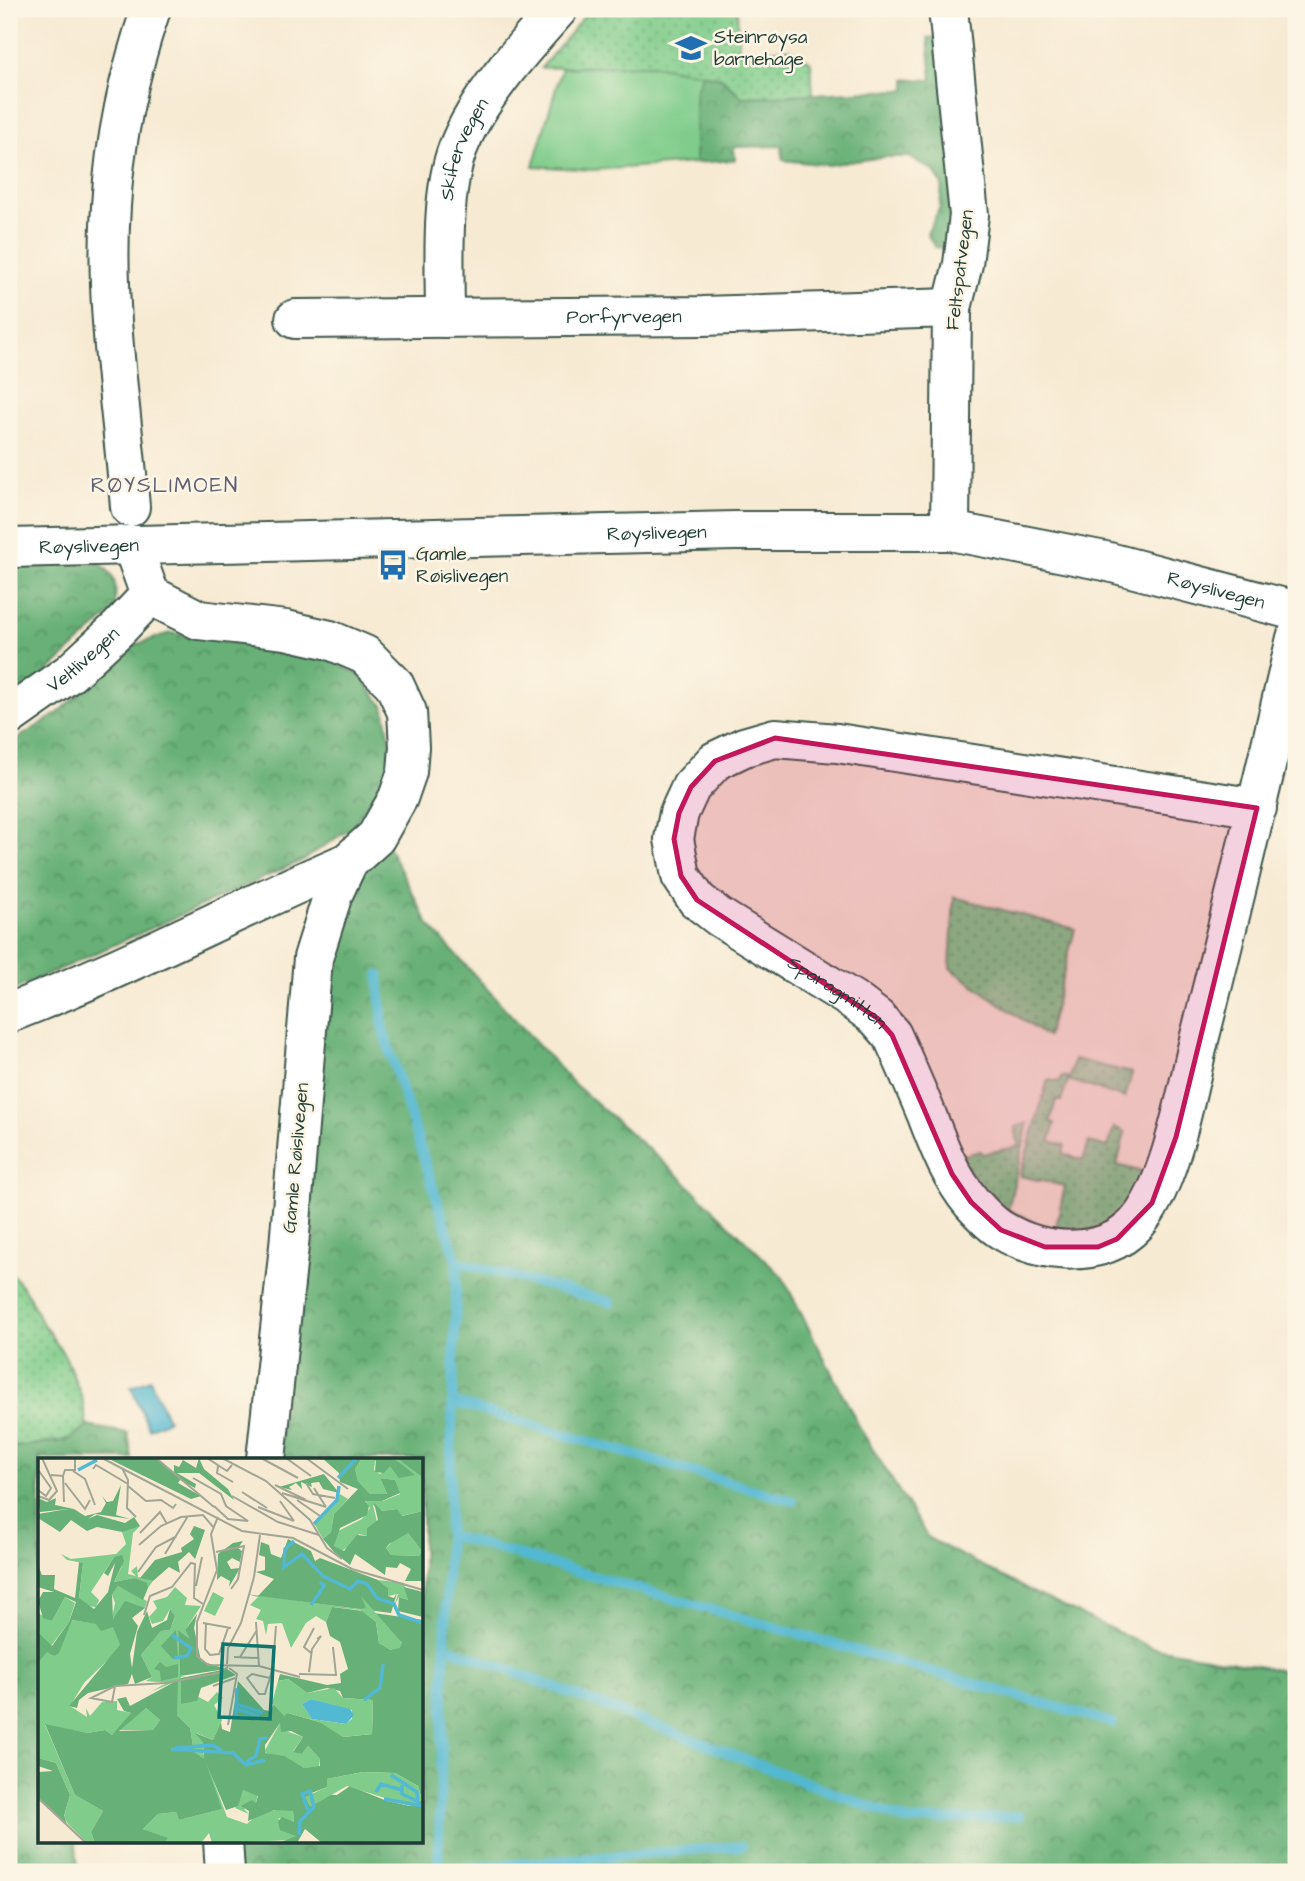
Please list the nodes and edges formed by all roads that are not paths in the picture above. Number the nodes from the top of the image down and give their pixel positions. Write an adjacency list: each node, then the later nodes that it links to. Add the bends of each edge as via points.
1 (151, 9): 7 (street, via 128,87 111,207 111,310)
2 (558, 9): 5 (street, Skifervegen, via 472,117 457,150 445,240)
3 (948, 9): 4 (street, Feltspatvegen, via 969,215)
4 (952, 308): 5 (street, Porfyrvegen); 8 (street, Feltspatvegen)
5 (445, 318): 6 (street, Porfyrvegen)
6 (295, 319)
7 (130, 507)
8 (950, 531): 9 (street, Røyslivegen); 12 (street, Røyslivegen, via 1105,561)
9 (132, 545): 10 (street, Røyslivegen); 11 (street)
10 (9, 548)
11 (150, 595): 14 (street, Veltlivegen, via 70,673); 16 (street, Gamle Røislivegen, via 199,620 330,640 365,655 394,684 407,712 407,772 376,837)
12 (1296, 611)
13 (1296, 638): 15 (street, Sparagmitten)
14 (9, 716)
15 (1257, 808): 15 (street, Sparagmitten, via 837,743 775,738 715,761 691,787 678,813 674,839 681,876 697,900 738,931 853,1000 892,1035 952,1174 971,1202 1001,1230 1024,1241 1071,1249 1117,1240 1152,1203 1176,1137)
16 (348, 862): 17 (street, Gamle Røislivegen); 18 (street, Gamle Røislivegen, via 313,958)
17 (9, 1013)
18 (266, 1458)
19 (223, 1842): 20 (street)
20 (225, 1872)

